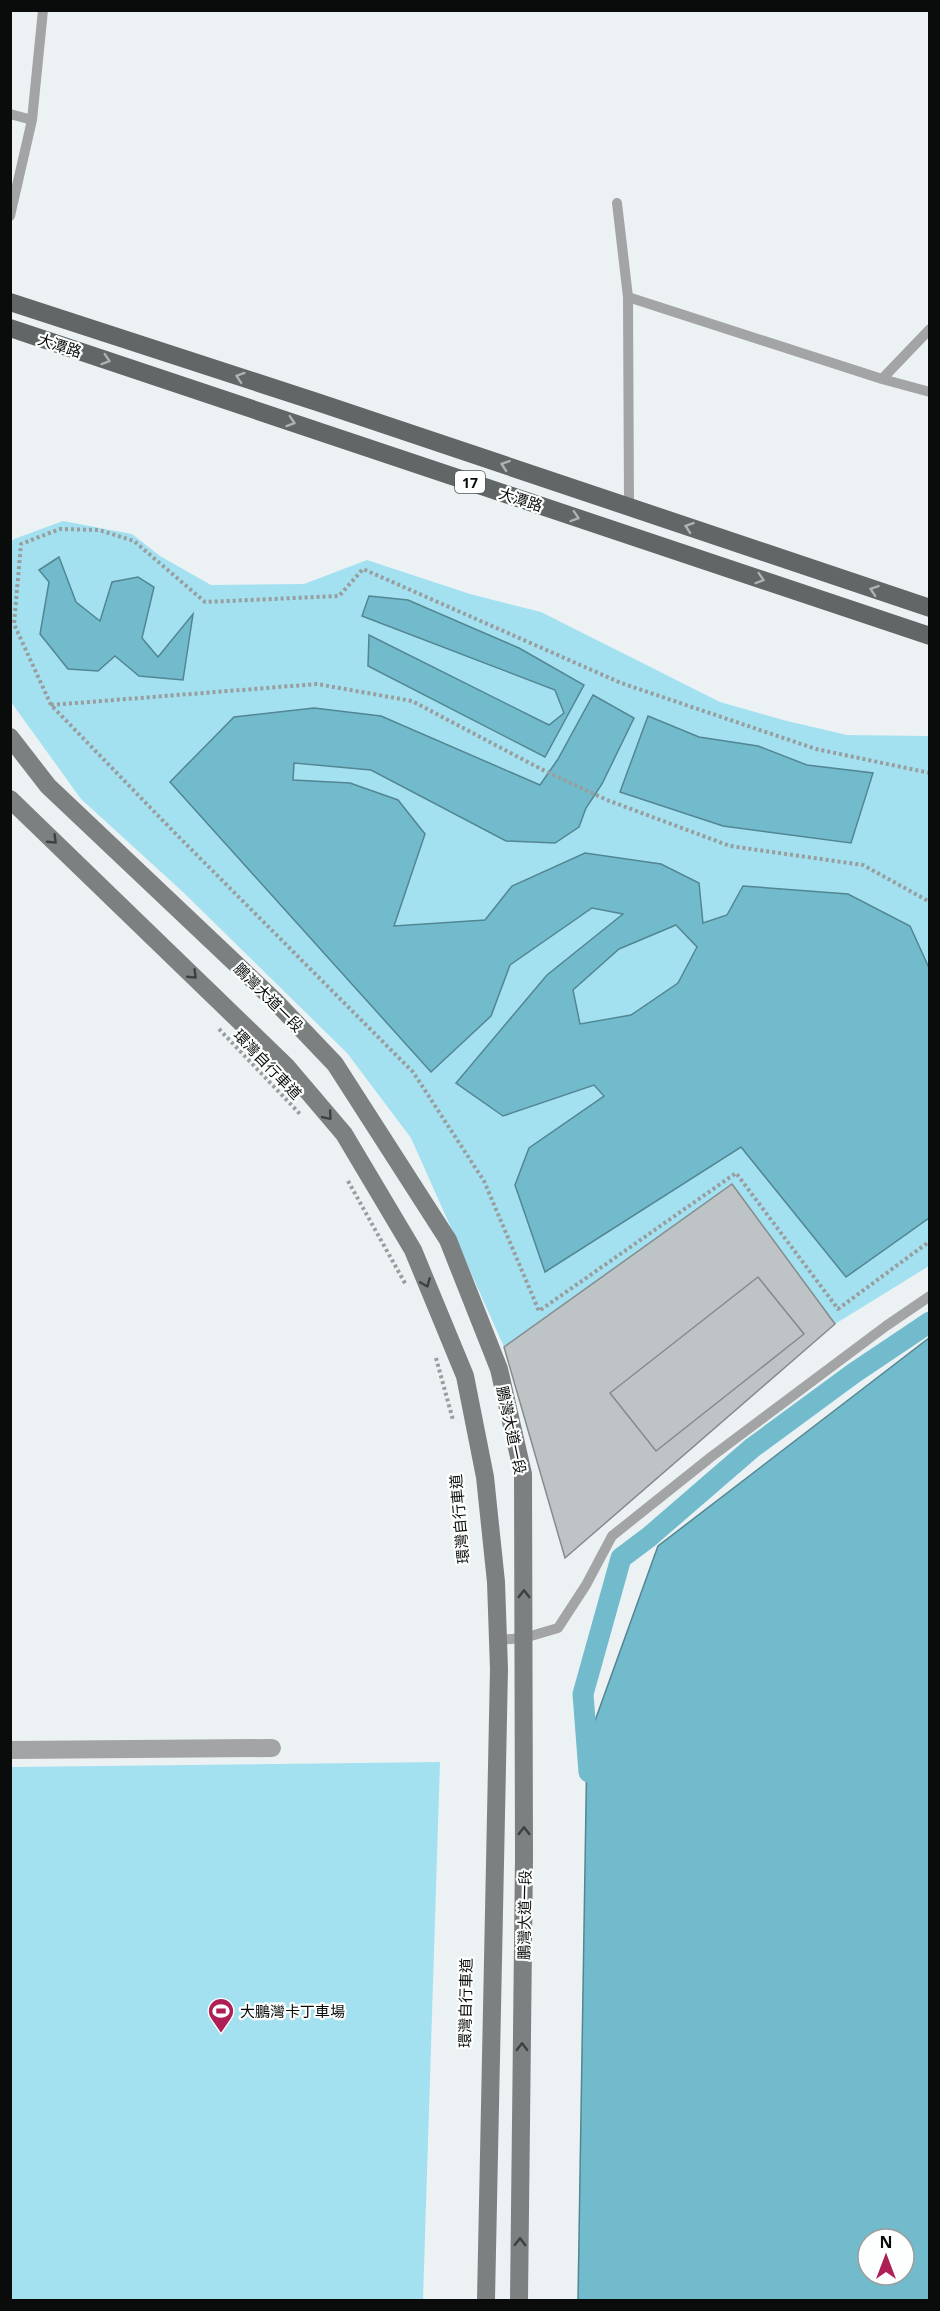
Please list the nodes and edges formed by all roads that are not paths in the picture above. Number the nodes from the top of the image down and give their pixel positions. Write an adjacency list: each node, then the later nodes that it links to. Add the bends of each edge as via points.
1 (43, 10): 3 (lane)
2 (10, 114): 3 (lane)
3 (32, 120): 5 (lane)
4 (617, 203): 6 (lane)
5 (10, 216)
6 (628, 297): 10 (lane); 12 (lane)
7 (10, 302): 12 (main road, 大潭路 / 17, one-way to 7)
8 (10, 328): 14 (main road, 大潭路 / 17, one-way to 14)
9 (930, 329): 10 (lane)
10 (882, 379): 11 (lane)
11 (930, 392)
12 (629, 507): 13 (main road, 大潭路 / 17, one-way to 12)
13 (930, 608)
14 (930, 636)
15 (10, 737): 18 (street, 鵬灣大道一段, one-way to 15, via 523,1474 499,1370 448,1240 335,1064 274,1000 48,786)
16 (10, 799): 19 (street, 鵬灣大道一段, one-way to 19, via 287,1067 344,1134 412,1250 465,1376 485,1477)
17 (930, 1296): 18 (lane, via 711,1457 612,1536 558,1628)
18 (524, 1638): 19 (lane); 23 (street, 鵬灣大道一段, one-way to 18)
19 (498, 1640): 22 (street, 鵬灣大道一段)
20 (272, 1748): 21 (street)
21 (10, 1750)
22 (486, 2301)
23 (519, 2301)

